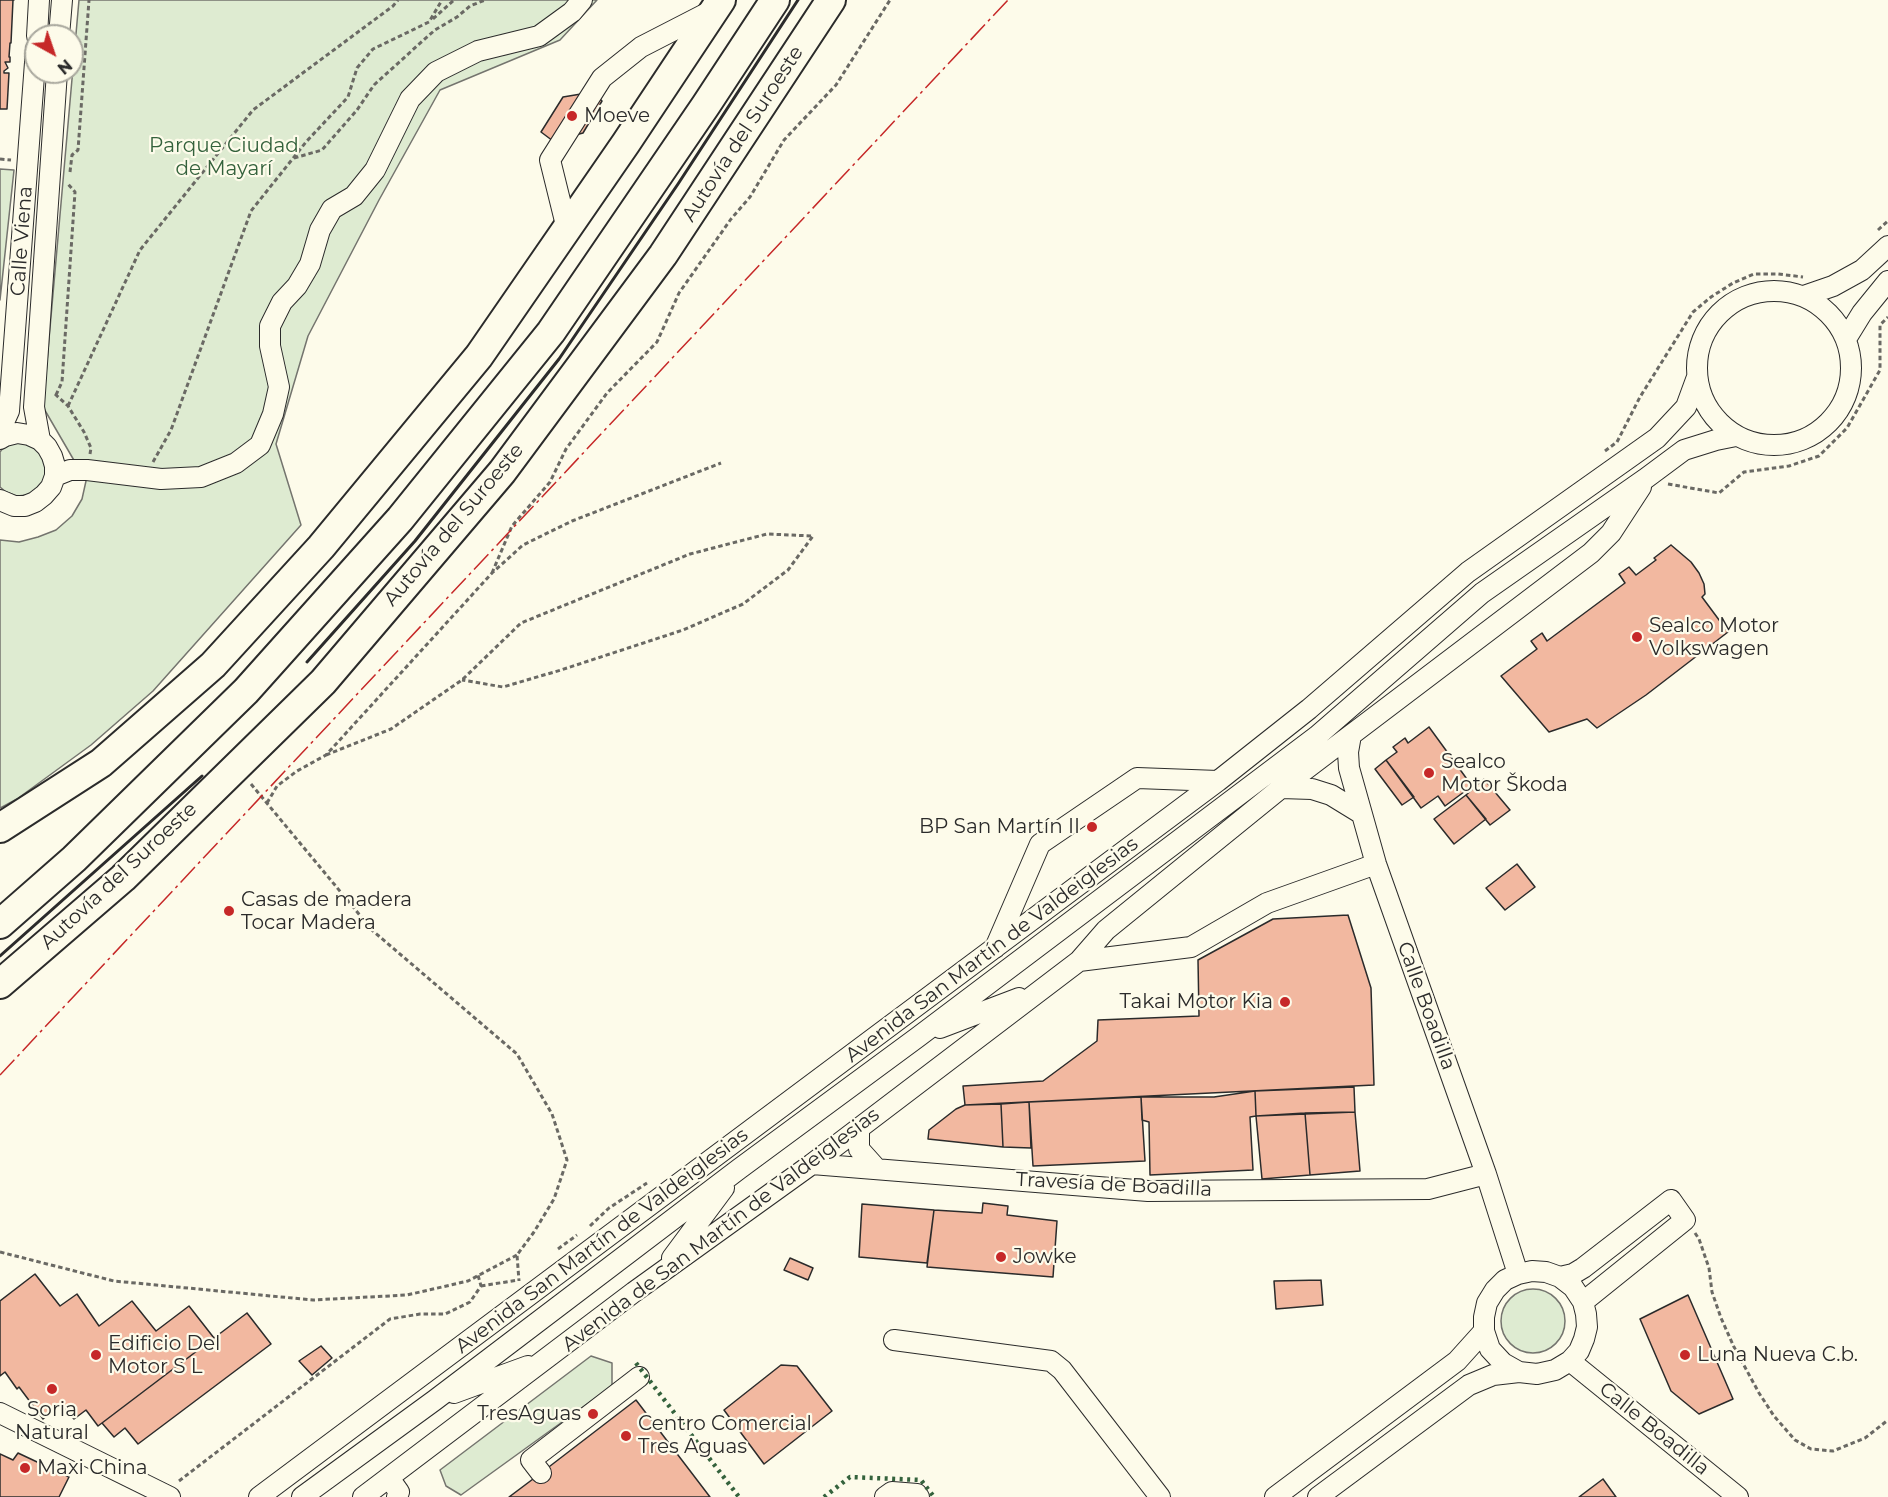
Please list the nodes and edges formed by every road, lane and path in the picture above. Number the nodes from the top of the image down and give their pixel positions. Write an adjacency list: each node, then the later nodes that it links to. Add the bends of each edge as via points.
1 (39, 0): 14 (street)
2 (62, 0): 15 (street)
3 (89, 0): 28 (path, via 78,150 72,155 68,186 75,192 62,382)
4 (398, 0): 29 (path, via 246,119 140,250)
5 (442, 0): 13 (path)
6 (454, 0): 13 (path)
7 (485, 0): 18 (path, via 435,30 374,85 322,150)
8 (582, 0): 38 (street, via 539,36 478,51 436,72 410,99 375,170 354,196 332,209 320,230 310,264 270,326 279,387 260,445 236,463 201,477)
9 (775, 0): 52 (highway, via 551,332 400,519 246,691 74,859)
10 (831, 0): 45 (highway, Autovía del Suroeste, via 663,255 502,472 323,682)
11 (890, 0): 41 (path, via 836,85 784,140 750,197 679,292 657,342 607,393 566,449 550,482 512,526)
12 (719, 4): 20 (highway); 20 (street, via 641,47 602,78 550,160)
13 (429, 22): 18 (path, via 373,49 357,68 348,97)
14 (38, 24)
15 (60, 24)
16 (33, 84): 30 (street, Calle Viena, via 9,411)
17 (56, 84): 27 (street, Calle Viena)
18 (292, 159): 38 (path, via 251,211 171,430)
19 (1888, 221): 21 (path)
20 (567, 229): 50 (highway, via 479,356 321,547 213,665 101,763)
21 (1881, 240): 23 (street, via 1862,270 1833,286)
22 (1888, 281): 25 (street)
23 (1804, 287): 25 (street); 26 (street, via 1751,295 1721,313 1706,334 1697,359); 34 (path, via 1778,273 1754,274 1711,297 1693,312 1617,442)
24 (1888, 317): 39 (path, via 1880,325 1880,370 1847,428 1819,456 1789,466 1744,472 1719,493)
25 (1846, 339): 31 (street, via 1851,381 1833,419 1817,433 1777,446 1756,444)
26 (1697, 377): 31 (street, via 1704,400 1717,421); 46 (street, Avenida San Martín de Valdeiglesias, via 1686,407 1657,438 1468,572 1309,709)
27 (35, 385): 28 (path); 33 (street, Calle Viena)
28 (56, 394): 29 (path)
29 (68, 406): 36 (path, via 91,448)
30 (0, 431)
31 (1736, 436): 39 (street, Avenida San Martín de Valdeiglesias, via 1684,450)
32 (0, 439): 33 (street, via 17,433)
33 (40, 440): 37 (street, Calle Viena, via 52,456)
34 (1601, 454)
35 (721, 463): 41 (path, via 573,521 523,545)
36 (87, 470): 37 (street); 38 (street)
37 (55, 476): 40 (street, via 51,487 35,502 14,506)
38 (144, 477)
39 (1645, 479): 43 (street, Avenida de San Martín de Valdeiglesias, via 1611,533 1591,553); 57 (street, Avenida San Martín de Valdeiglesias, via 1482,593 1317,736)
40 (1, 502)
41 (492, 573): 44 (path)
42 (462, 680): 42 (path, via 521,623 690,554 767,534 813,536 788,570 743,604 683,630 503,687); 44 (path, via 391,729)
43 (1352, 735): 47 (street, Avenida de San Martín de Valdeiglesias); 49 (street, Calle Boadilla, via 1349,768)
44 (326, 755): 48 (path, via 278,786)
45 (236, 767): 48 (path); 55 (highway, Autovía del Suroeste, via 123,878)
46 (1218, 781): 53 (street, Avenida San Martín de Valdeiglesias); 53 (street, via 1137,778 1040,844)
47 (1281, 788): 49 (street, via 1312,789 1331,795); 54 (street, Avenida de San Martín de Valdeiglesias, via 1106,930)
48 (267, 804): 69 (path, via 373,931 517,1054 552,1114 567,1160 554,1199)
49 (1362, 814): 51 (street, Calle Boadilla)
50 (0, 828)
51 (1376, 864): 54 (street, via 1267,903 1191,947); 62 (street, Calle Boadilla)
52 (0, 924)
53 (995, 948): 77 (street, Avenida San Martín de Valdeiglesias)
54 (1079, 961): 56 (street, Avenida de San Martín de Valdeiglesias)
55 (0, 984)
56 (1042, 989): 57 (street); 58 (street, Avenida de San Martín de Valdeiglesias)
57 (918, 1037): 61 (street, Avenida San Martín de Valdeiglesias)
58 (859, 1128): 59 (street, Avenida de San Martín de Valdeiglesias); 60 (street, via 859,1149)
59 (812, 1164): 60 (street, Travesía de Boadilla); 71 (street, Avenida de San Martín de Valdeiglesias)
60 (876, 1168): 62 (street, Travesía de Boadilla, via 1148,1191 1428,1189)
61 (739, 1169): 71 (street); 85 (street, Avenida San Martín de Valdeiglesias)
62 (1486, 1174): 72 (street, Calle Boadilla)
63 (654, 1178): 65 (path, via 609,1208)
64 (1685, 1220): 74 (street, via 1671,1200 1583,1268); 78 (street); 87 (path, via 1699,1239 1712,1292 1734,1347 1769,1408 1795,1440 1811,1449 1833,1451 1865,1438)
65 (586, 1230)
66 (578, 1234): 68 (path)
67 (0, 1252): 73 (path, via 114,1281 313,1300 407,1295 468,1281)
68 (553, 1253)
69 (517, 1255): 73 (path); 75 (path)
70 (528, 1274): 75 (path)
71 (659, 1274): 81 (street, Avenida de San Martín de Valdeiglesias)
72 (1518, 1274): 74 (street, via 1532,1271); 79 (street, via 1494,1290 1487,1303)
73 (478, 1275): 76 (path)
74 (1560, 1276): 78 (street, via 1574,1287)
75 (519, 1280): 76 (path); 77 (path)
76 (481, 1286): 91 (path, via 470,1302 445,1314 390,1319 178,1482)
77 (522, 1301): 92 (street, Avenida San Martín de Valdeiglesias)
78 (1583, 1302): 82 (street, via 1587,1327 1579,1351)
79 (1484, 1331): 83 (street, via 1490,1349); 99 (street, via 1457,1361)
80 (894, 1340): 98 (street, via 1051,1361)
81 (549, 1358): 85 (street); 89 (street, Avenida de San Martín de Valdeiglesias)
82 (1570, 1361): 83 (street, via 1537,1374); 101 (street, Calle Boadilla)
83 (1519, 1372): 100 (street, via 1492,1375 1469,1384)
84 (639, 1377): 88 (street, via 531,1460)
85 (435, 1400): 93 (street, Avenida San Martín de Valdeiglesias)
86 (0, 1413): 90 (street)
87 (1888, 1420)
88 (541, 1473)
89 (389, 1478): 94 (street, Avenida de San Martín de Valdeiglesias); 95 (street, via 399,1492)
90 (137, 1488): 91 (street)
91 (168, 1496)
92 (259, 1497)
93 (302, 1497)
94 (363, 1497)
95 (397, 1497)
96 (885, 1497): 97 (street, via 892,1492)
97 (919, 1497)
98 (1160, 1497)
99 (1275, 1497)
100 (1318, 1497)
101 (1738, 1497)

